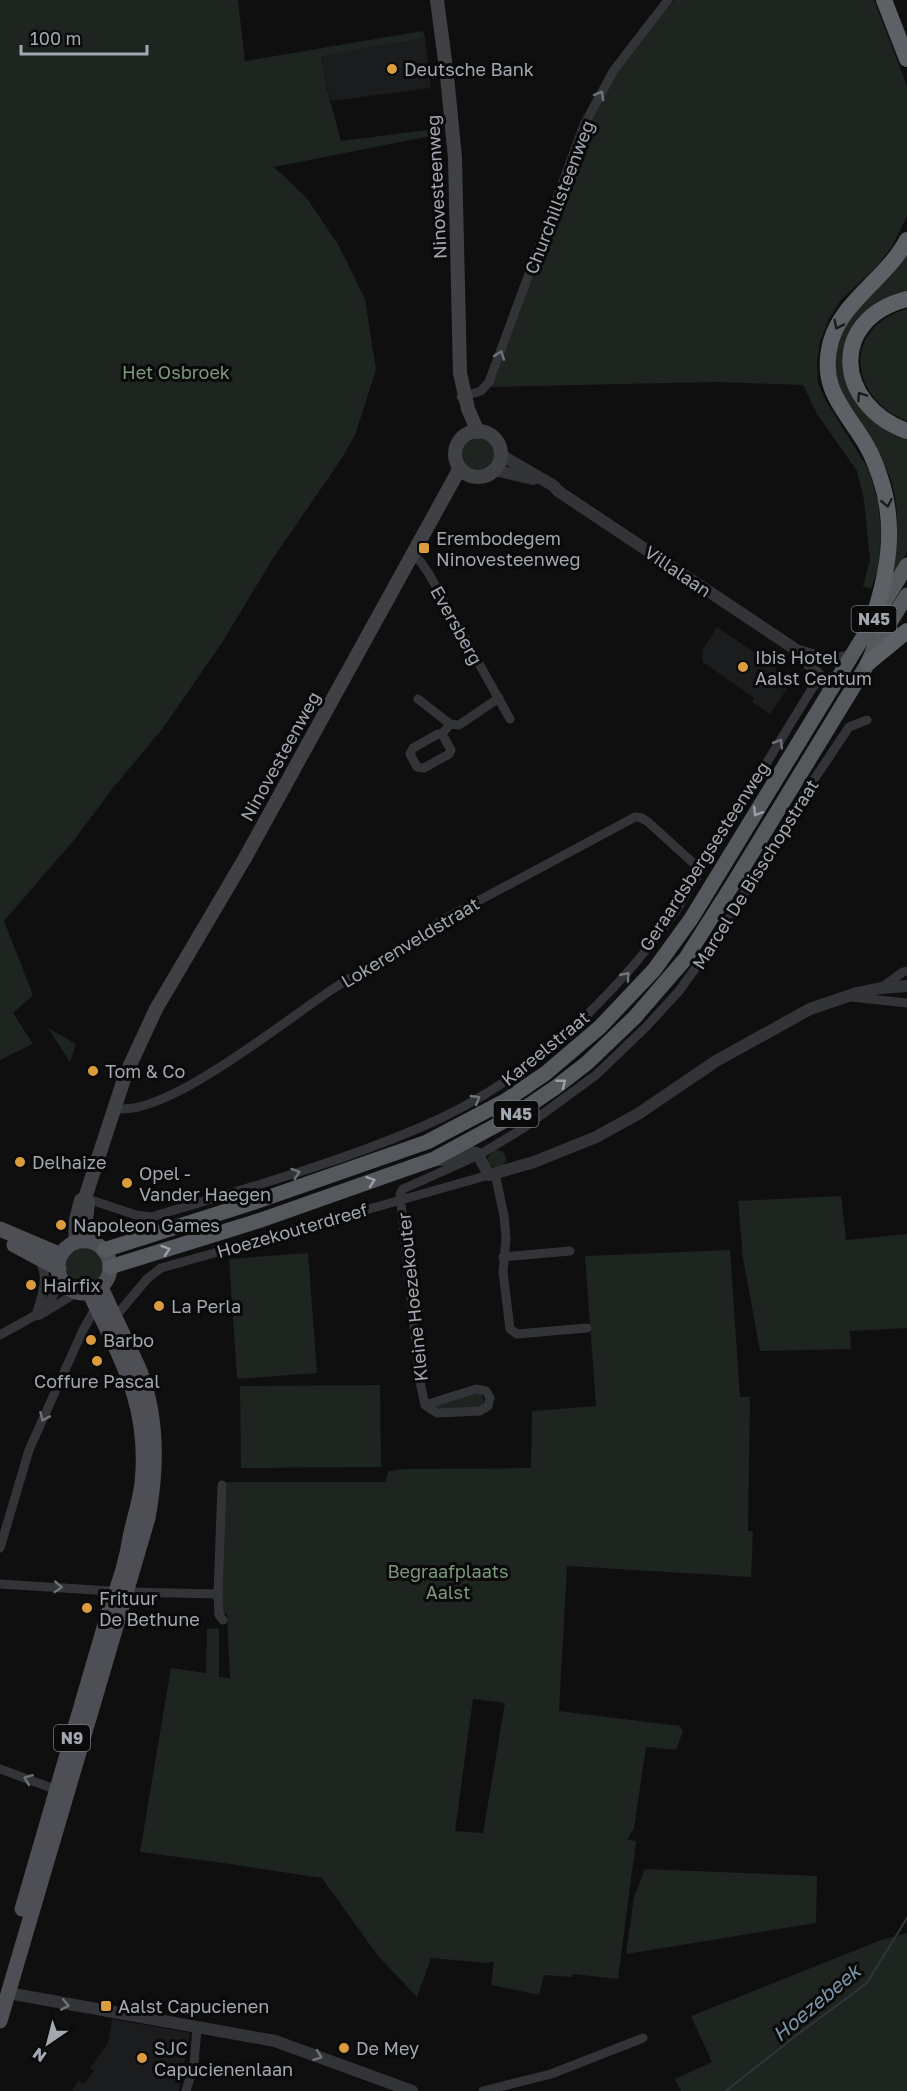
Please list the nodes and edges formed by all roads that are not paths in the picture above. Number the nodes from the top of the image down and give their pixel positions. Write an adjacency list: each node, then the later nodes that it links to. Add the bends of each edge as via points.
1 (437, 0): 7 (main road, Ninovesteenweg, via 455,158)
2 (668, 0): 7 (street, Churchillsteenweg, one-way to 2, via 481,391 489,382 584,125 614,70)
3 (884, 0): 4 (highway)
4 (907, 59)
5 (907, 240): 17 (highway, one-way to 17, via 887,269 842,316 828,358 831,389 867,446 888,508 889,553)
6 (907, 299): 8 (highway, one-way to 6, via 885,421 864,402 850,367 853,345 862,327 878,312)
7 (462, 397): 9 (main road, Ninovesteenweg)
8 (907, 430)
9 (472, 433): 10 (main road, via 485,432 497,441); 12 (main road, via 455,454)
10 (501, 455): 11 (main road); 13 (street, Villalaan)
11 (495, 470): 12 (main road, via 484,477); 13 (street, Villalaan)
12 (465, 472): 14 (main road, Ninovesteenweg, via 434,512)
13 (534, 476): 19 (street, Villalaan)
14 (412, 556): 23 (street, Eversberg, via 429,574); 35 (main road, Ninovesteenweg, via 245,858 156,1009 131,1060)
15 (907, 565): 17 (highway, Geraardsbergsesteenweg / N45)
16 (907, 595): 21 (highway, Geraardsbergsesteenweg / N45)
17 (871, 624): 20 (highway, Geraardsbergsesteenweg / N45)
18 (907, 631): 21 (highway)
19 (798, 651): 20 (street, Villalaan, via 819,657 847,657); 22 (street, Villalaan)
20 (854, 653): 22 (highway, Geraardsbergsesteenweg / N45)
21 (868, 663): 38 (highway, Geraardsbergsesteenweg / N45, one-way to 21, via 515,1115 556,1087 613,1040 668,981 711,921)
22 (826, 685): 29 (street, Kareelstraat, one-way to 22, via 813,687); 45 (highway, Geraardsbergsesteenweg / N45, one-way to 45, via 707,893 671,948 608,1020 546,1073 505,1101 427,1142 255,1202)
23 (499, 698): 25 (street, Eversberg); 27 (street, via 459,725)
24 (418, 699): 27 (street)
25 (510, 719)
26 (867, 720): 36 (street, Marcel De Bisschopstraat, via 849,727 718,937 679,991 596,1075)
27 (450, 724): 28 (street)
28 (442, 734): 28 (street, via 413,748 410,754 417,767 424,768 449,754 451,750)
29 (702, 870): 35 (street, Lokerenveldstraat, via 648,822 635,817 438,922 430,932 339,986 200,1080 145,1106); 41 (street, Kareelstraat, one-way to 29, via 152,1217 344,1157 462,1107 536,1059 610,993 653,944)
30 (907, 971): 32 (street, Hoezekouterdreef)
31 (907, 986): 32 (street, Hoezekouterdreef)
32 (881, 988): 33 (street, Hoezekouterdreef)
33 (848, 996): 34 (street, Hoezekouterdreef); 39 (street, Hoezekouterdreef, via 810,1009 761,1035 596,1137 563,1152)
34 (907, 1002)
35 (114, 1108): 41 (main road, Ninovesteenweg)
36 (501, 1142): 37 (street, Hoezekouterdreef)
37 (479, 1155): 38 (street, via 469,1151 447,1160); 39 (street); 40 (street, Hoezekouterdreef)
38 (434, 1158): 49 (highway, Geraardsbergsesteenweg / N45, one-way to 38, via 261,1220)
39 (492, 1174): 40 (street, Hoezekouterdreef); 48 (street, via 507,1238)
40 (402, 1194): 54 (street, Hoezekouterdreef, via 161,1268 147,1278); 57 (street, Kleine Hoezekouter)
41 (85, 1198): 44 (main road, Ninovesteenweg, via 77,1216); 45 (main road, via 86,1221)
42 (0, 1229): 50 (main road)
43 (0, 1239): 47 (main road)
44 (75, 1243): 45 (main road); 50 (main road)
45 (98, 1246): 49 (main road)
46 (570, 1251): 48 (street)
47 (35, 1255): 50 (main road); 53 (street, via 44,1269 44,1291)
48 (503, 1257): 55 (street, via 510,1329 514,1334)
49 (110, 1267): 51 (main road, via 107,1280)
50 (61, 1268): 51 (main road, via 70,1289); 53 (street, via 51,1299)
51 (89, 1290): 52 (main road, N9); 53 (street); 54 (main road, N9)
52 (96, 1307): 59 (street, one-way to 59, via 29,1450); 61 (main road, N9, via 122,1357 140,1416 141,1497)
53 (36, 1314): 56 (street)
54 (115, 1317): 61 (main road, N9, via 141,1374 152,1422 154,1459 148,1518)
55 (587, 1328)
56 (0, 1335)
57 (425, 1404): 57 (street, Kleine Hoezekouter, via 437,1413 480,1411 488,1406 490,1398 486,1391 476,1389)
58 (222, 1485): 62 (street)
59 (0, 1548)
60 (0, 1584): 61 (street, one-way to 61)
61 (122, 1591): 62 (street); 65 (main road, N9)
62 (218, 1594): 63 (street)
63 (223, 1620)
64 (0, 1769): 65 (street, one-way to 64)
65 (61, 1792): 66 (main road, N9)
66 (3, 1990): 67 (main road, N9); 68 (street, one-way to 68)
67 (0, 2022)
68 (197, 2028): 70 (street, via 194,2064); 71 (street, one-way to 71, via 275,2041)
69 (643, 2037): 72 (street, via 551,2074)
70 (186, 2091)
71 (412, 2091)
72 (483, 2091)

